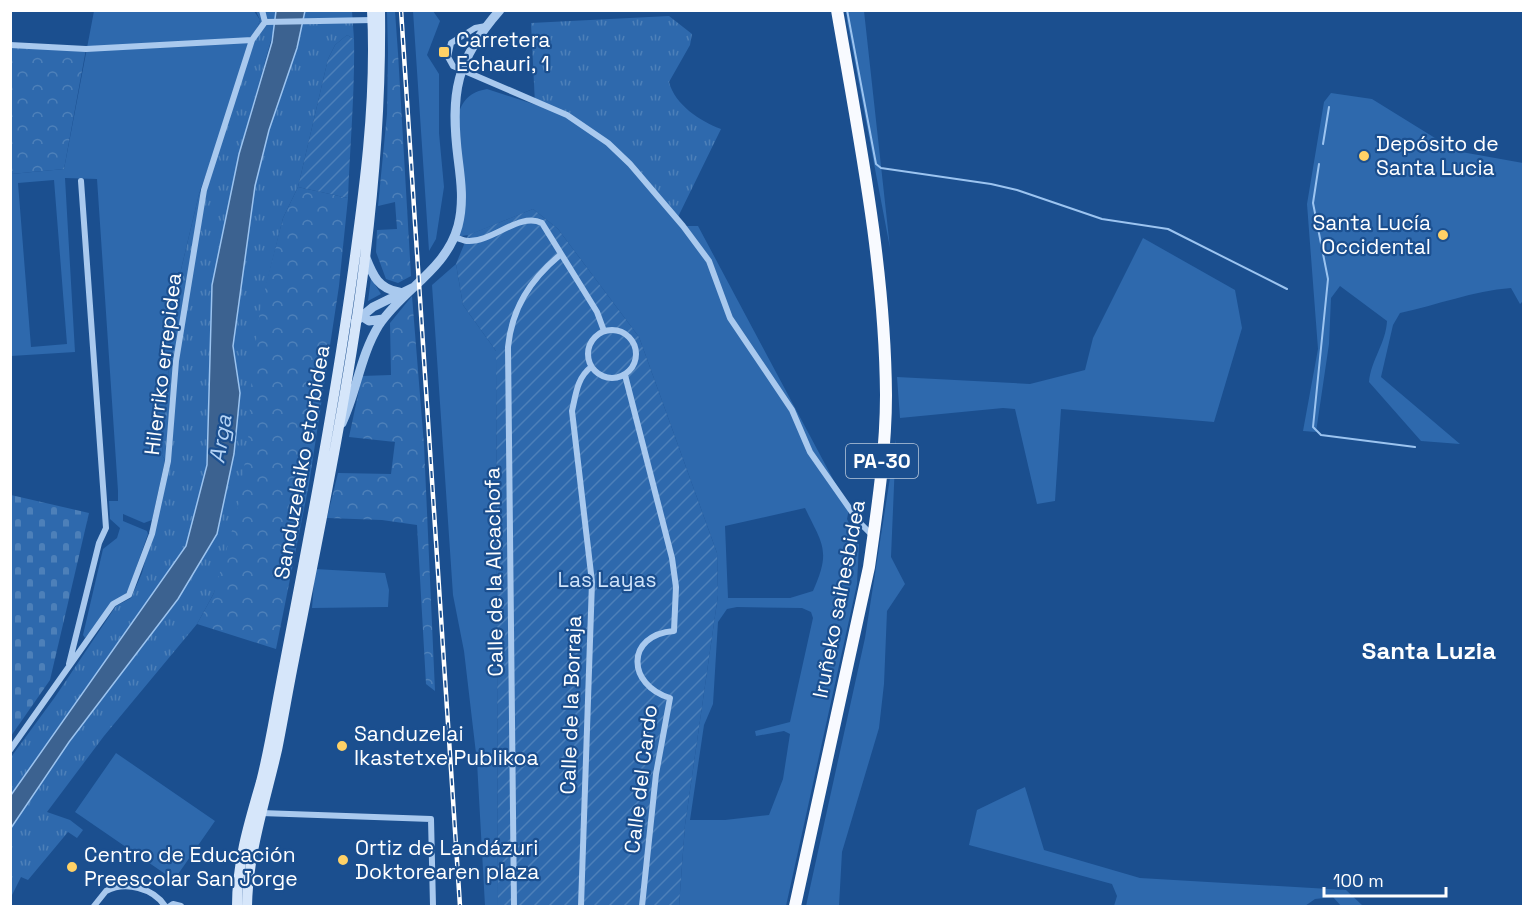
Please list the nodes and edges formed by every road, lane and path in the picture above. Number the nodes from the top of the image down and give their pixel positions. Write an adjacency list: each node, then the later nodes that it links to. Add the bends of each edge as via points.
1 (262, 10): 5 (street)
2 (500, 10): 6 (street)
3 (837, 10): 25 (highway, Iruñeko saihesbidea / PA-30, via 870,203 884,328 886,398)
4 (376, 16): 5 (street); 11 (main road, Sanduzelaiko etorbidea); 14 (main road, Sanduzelaiko etorbidea, via 378,119)
5 (265, 22): 7 (street, Hilerriko errepidea)
6 (486, 26): 9 (street); 9 (street, via 475,28 451,43 448,57)
7 (252, 40): 8 (street, via 86,49); 26 (street, Hilerriko errepidea, via 204,190 176,361 168,461 152,534 129,595 113,604)
8 (10, 45)
9 (461, 70): 12 (street, via 455,125 462,190); 25 (street, via 532,99 588,128 630,164 709,261 730,318 792,410 810,452)
10 (81, 182): 26 (street, Hilerriko errepidea, via 106,528)
11 (360, 214): 20 (street, via 353,305); 24 (main road, Sanduzelaiko etorbidea)
12 (454, 237): 13 (street, via 468,241 534,219 542,223); 16 (street, via 442,259)
13 (560, 255): 21 (street, via 597,312); 36 (street, Calle de la Alcachofa, via 525,291 515,313 508,347)
14 (366, 258): 15 (street); 20 (main road, Sanduzelaiko etorbidea)
15 (381, 286): 17 (street); 18 (street)
16 (414, 287): 17 (street); 19 (street)
17 (399, 292): 18 (street)
18 (387, 299): 19 (street); 20 (street)
19 (386, 316): 20 (street, via 369,321); 24 (street, via 363,356 348,410)
20 (359, 317): 24 (main road, Sanduzelaiko etorbidea)
21 (604, 331): 22 (street, via 589,346); 23 (street, via 619,330 635,346 636,360)
22 (591, 367): 23 (street, via 610,379); 37 (street, Calle de la Borraja, via 577,386 573,411 592,582)
23 (625, 375): 38 (street, Calle del Cardo, via 676,587 674,631 647,640 638,662 646,686 670,698 656,774)
24 (334, 429): 28 (main road, Sanduzelaiko etorbidea, via 277,748); 33 (main road, Sanduzelaiko etorbidea, via 269,747 246,830)
25 (873, 537): 39 (highway, Iruñeko saihesbidea / PA-30)
26 (68, 670): 27 (street, Hilerriko errepidea)
27 (10, 750)
28 (261, 813): 34 (main road, Sanduzelaiko etorbidea, via 248,877); 35 (street, via 431,819)
29 (94, 906): 30 (street, via 103,893 113,888 142,889 155,894)
30 (165, 906)
31 (170, 906): 32 (street)
32 (181, 906)
33 (237, 906)
34 (248, 906)
35 (433, 906)
36 (514, 906)
37 (581, 906)
38 (642, 906)
39 (795, 906)

